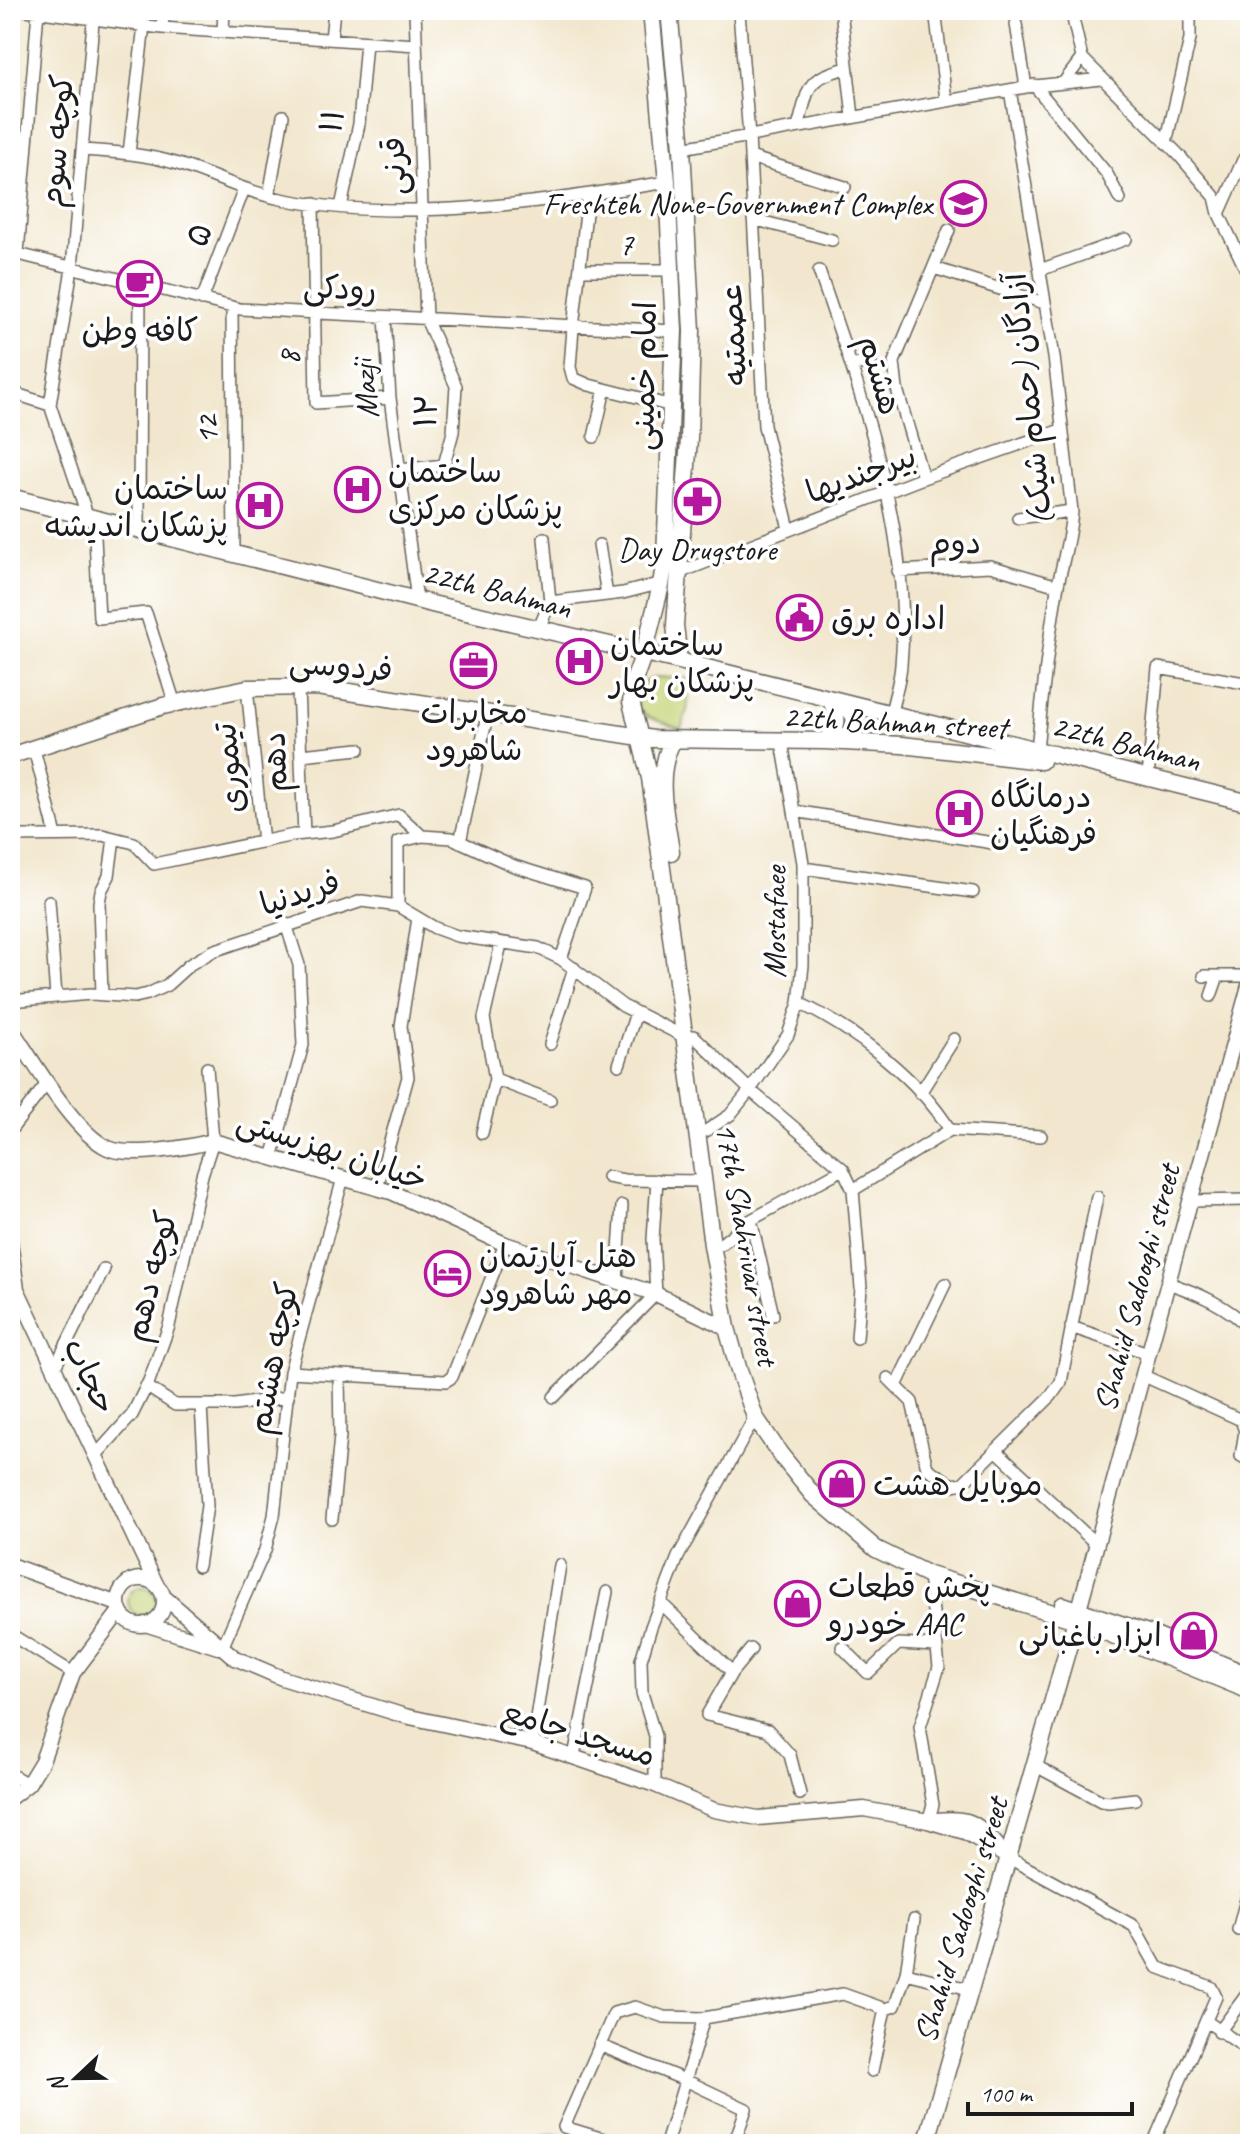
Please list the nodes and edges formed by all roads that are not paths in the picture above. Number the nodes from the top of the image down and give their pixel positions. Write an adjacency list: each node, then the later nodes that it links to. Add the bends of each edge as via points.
1 (164, 10): 16 (street)
2 (224, 10): 17 (street)
3 (334, 10): 18 (street)
4 (415, 10): 20 (street, قرنی)
5 (651, 10): 38 (main road, امام خمینی)
6 (669, 10): 33 (main road, امام خمینی)
7 (841, 10): 22 (street)
8 (935, 10): 27 (street)
9 (1071, 10): 21 (street)
10 (1190, 10): 32 (street, via 1190,39)
11 (32, 11): 13 (street); 52 (street)
12 (739, 12): 31 (street, عصمتیه)
13 (94, 14): 15 (street); 34 (street, کوچه سوم)
14 (1016, 24): 25 (street)
15 (144, 25): 16 (street); 35 (street)
16 (162, 28): 17 (street)
17 (223, 31): 18 (street)
18 (331, 39): 19 (street)
19 (366, 42): 20 (street); 45 (street, ۱۱, via 359,124)
20 (416, 45): 46 (street, قرنی)
21 (1082, 58): 23 (street); 24 (street)
22 (847, 68): 29 (street); 30 (street, via 820,75 809,88)
23 (1101, 79): 24 (street); 32 (street)
24 (1064, 82): 25 (street)
25 (1030, 86): 26 (street); 43 (street, via 1107,174)
26 (1010, 90): 27 (street); 57 (street, آزادگان (حمام شیک))
27 (946, 100): 29 (street)
28 (283, 116): 42 (street)
29 (853, 117): 30 (street)
30 (798, 127): 31 (street)
31 (749, 136): 33 (street); 36 (street, عصمتیه)
32 (1166, 143): 47 (street, via 1215,197)
33 (682, 148): 91 (main road, امام خمینی, via 692,331)
34 (82, 150): 35 (street); 53 (street, کوچه سوم)
35 (129, 153): 40 (street, via 178,164)
36 (750, 157): 39 (street); 48 (street, عصمتیه)
37 (1250, 158): 47 (street, via 1243,160)
38 (667, 182): 41 (street); 56 (main road, امام خمینی)
39 (845, 187)
40 (244, 189): 42 (street); 61 (street, ۵)
41 (588, 195): 46 (street); 55 (street)
42 (269, 196): 44 (street)
43 (1120, 199)
44 (313, 203): 45 (street); 64 (street, 8)
45 (341, 207): 46 (street)
46 (422, 208): 66 (street, قرنی)
47 (1219, 214): 59 (street)
48 (753, 219): 51 (street); 86 (street, عصمتیه, via 764,426)
49 (949, 230): 54 (street)
50 (1126, 239): 57 (street)
51 (832, 240)
52 (14, 252): 53 (street, رودکی)
53 (72, 268): 60 (street, رودکی); 74 (street, کوچه سوم)
54 (934, 268): 62 (street); 79 (street, via 894,362)
55 (580, 270): 56 (street, 7); 67 (street)
56 (673, 270): 68 (main road, امام خمینی)
57 (1040, 270): 62 (street, آزادگان (حمام شیک))
58 (819, 271): 70 (street, هشتم)
59 (1250, 278)
60 (140, 284): 61 (street, رودکی); 85 (street)
61 (202, 300): 63 (street, رودکی)
62 (1044, 303): 76 (street, آزادگان (حمام شیک))
63 (232, 307): 64 (street, رودکی); 89 (street, 12)
64 (315, 313): 65 (street, رودکی); 73 (street, 8, via 316,403)
65 (385, 317): 66 (street, رودکی); 73 (street, Mazji)
66 (426, 319): 67 (street, رودکی); 78 (street, ۱۲, via 456,386 453,432 444,465)
67 (573, 328): 68 (street, رودکی); 71 (street, via 573,378)
68 (674, 331): 75 (main road, امام خمینی)
69 (871, 361): 70 (street)
70 (852, 366): 80 (street, هشتم)
71 (605, 389): 75 (street); 77 (street)
72 (10, 392): 74 (street)
73 (390, 398): 78 (street, Mazji)
74 (50, 405): 83 (street)
75 (672, 406): 92 (main road, امام خمینی)
76 (1061, 430): 79 (street, بیرجندیها); 82 (street, آزادگان (حمام شیک))
77 (594, 437)
78 (400, 470): 95 (street, Mazji)
79 (923, 478): 80 (street, بیرجندیها)
80 (886, 494): 86 (street, بیرجندیها); 90 (street, هشتم)
81 (10, 497): 83 (main road, 22th Bahman)
82 (1072, 511): 84 (street); 93 (street, آزادگان (حمام شیک))
83 (90, 516): 85 (main road, 22th Bahman); 104 (street, via 99,618 146,613)
84 (1018, 518)
85 (139, 528): 89 (main road, 22th Bahman)
86 (789, 529): 91 (street, بیرجندیها)
87 (544, 538): 96 (street)
88 (599, 545): 94 (street)
89 (234, 552): 95 (main road, 22th Bahman)
90 (898, 571): 93 (street, دوم, via 990,566); 106 (street, هشتم, via 901,668)
91 (681, 572): 99 (main road, امام خمینی, via 675,625)
92 (662, 583): 94 (street); 98 (main road, امام خمینی)
93 (1058, 586): 114 (street, آزادگان (حمام شیک))
94 (607, 595): 96 (street)
95 (417, 600): 97 (main road, 22th Bahman)
96 (550, 602): 97 (street)
97 (539, 628): 98 (main road, 22th Bahman)
98 (644, 653): 99 (main road, 22th Bahman); 107 (main road, امام خمینی, via 631,702)
99 (679, 661): 103 (main road, 22th Bahman)
100 (1250, 684): 117 (street, via 1158,668)
101 (247, 688): 102 (main road, فردوسی); 104 (main road, فردوسی); 126 (street, تیموری)
102 (298, 688): 105 (main road, فردوسی); 115 (street, دهم)
103 (839, 702): 106 (main road, 22th Bahman); 109 (main road, via 835,732); 111 (main road, via 855,718)
104 (175, 704): 112 (main road, فردوسی)
105 (488, 712): 107 (main road, فردوسی); 127 (street)
106 (891, 713): 114 (main road, 22th Bahman)
107 (638, 738): 108 (main road, فردوسی); 149 (main road, 17th Shahrivar street, via 650,778)
108 (673, 740): 110 (main road, 22th Bahman street); 149 (main road, 17th Shahrivar street, via 662,780)
109 (825, 741): 110 (main road, 22th Bahman street); 111 (main road, 22th Bahman street)
110 (782, 742): 119 (street, Mostafaee)
111 (843, 742): 120 (main road, 22th Bahman street, via 1075,766)
112 (34, 749): 116 (main road, فردوسی); 122 (street)
113 (359, 749): 115 (street)
114 (1037, 750): 117 (main road, 22th Bahman)
115 (301, 755): 121 (street, دهم)
116 (10, 756)
117 (1148, 777): 118 (main road, 22th Bahman)
118 (1250, 803)
119 (794, 811): 128 (street); 129 (street, Mostafaee)
120 (1250, 813)
121 (304, 834): 124 (street, via 399,815); 126 (street)
122 (56, 835): 123 (street); 125 (street)
123 (10, 836)
124 (422, 836): 127 (street); 132 (street, via 398,842)
125 (114, 838): 126 (street, via 134,843 154,864); 142 (street, via 99,903)
126 (263, 842)
127 (460, 842): 136 (street, via 585,888)
128 (993, 843)
129 (803, 868): 130 (street); 146 (street, Mostafaee)
130 (973, 892)
131 (49, 901): 144 (street)
132 (398, 906): 133 (street, فریدنیا); 134 (street, فریدنیا, via 362,901)
133 (418, 918): 135 (street, فریدنیا, via 457,936); 173 (street, via 401,1026 408,1077)
134 (286, 924): 142 (street, فریدنیا, via 213,951 148,994); 167 (street, via 299,965 303,1045)
135 (501, 944): 136 (street, فریدنیا, via 538,948); 156 (street, via 484,1018)
136 (561, 959): 137 (street, فریدنیا)
137 (574, 968): 147 (street, فریدنیا); 152 (street)
138 (1204, 976): 139 (street)
139 (1218, 976): 140 (street); 143 (street)
140 (1250, 976)
141 (1250, 982): 177 (street, Shahid Sadooghi street)
142 (102, 995): 144 (street, فریدنیا)
143 (1211, 996)
144 (56, 997): 145 (street, فریدنیا)
145 (10, 1001)
146 (799, 1003): 158 (street, Mostafaee, via 788,1035); 159 (street, via 860,1040)
147 (636, 1013): 149 (street, فریدنیا); 154 (street)
148 (10, 1027): 153 (street, خیابان بهزیستی)
149 (690, 1036): 158 (street, فریدنیا); 163 (main road, 17th Shahrivar street); 172 (main road, 17th Shahrivar street)
150 (954, 1039): 159 (street)
151 (10, 1044): 153 (street, خیابان بهزیستی)
152 (550, 1044)
153 (34, 1065): 157 (street, خیابان بهزیستی)
154 (619, 1065)
155 (207, 1068): 166 (street)
156 (495, 1079): 160 (street); 164 (street)
157 (48, 1082): 162 (street); 166 (street, خیابان بهزیستی, via 90,1137 111,1150)
158 (750, 1090): 163 (street, via 730,1115); 168 (street, فریدنیا)
159 (920, 1093): 161 (street)
160 (550, 1100)
161 (950, 1130): 165 (street); 174 (street)
162 (10, 1131)
163 (706, 1131): 182 (main road, 17th Shahrivar street)
164 (482, 1133)
165 (1041, 1136)
166 (213, 1141): 167 (street, خیابان بهزیستی); 199 (street, کوچه دهم, via 169,1326)
167 (272, 1158): 170 (street, خیابان بهزیستی)
168 (843, 1169): 174 (street); 179 (street)
169 (608, 1177): 171 (street)
170 (343, 1178): 173 (street, خیابان بهزیستی); 196 (street, کوچه هشتم)
171 (657, 1180): 172 (street); 188 (street)
172 (703, 1181): 191 (main road, 17th Shahrivar street)
173 (377, 1188): 181 (street, خیابان بهزیستی)
174 (853, 1190): 193 (street, via 861,1288)
175 (1097, 1197): 190 (street)
176 (1250, 1200): 177 (street)
177 (1190, 1201): 185 (street, Shahid Sadooghi street)
178 (622, 1206): 184 (street)
179 (751, 1220): 182 (street); 189 (street)
180 (10, 1242): 187 (street, حجاب)
181 (505, 1244): 184 (street, خیابان بهزیستی); 197 (street, via 452,1377 446,1381)
182 (721, 1244): 191 (main road, 17th Shahrivar street)
183 (104, 1269): 195 (street)
184 (617, 1281): 188 (street, خیابان بهزیستی)
185 (1168, 1283): 192 (street, via 1220,1305); 194 (street, Shahid Sadooghi street)
186 (945, 1284): 204 (street, via 892,1382 912,1402 927,1468 953,1485 963,1483)
187 (14, 1286): 195 (street, حجاب)
188 (656, 1294): 191 (street, خیابان بهزیستی); 201 (street)
189 (773, 1315)
190 (1071, 1327): 194 (street); 204 (street, via 1061,1382)
191 (732, 1328): 203 (main road, 17th Shahrivar street); 219 (main road, 17th Shahrivar street, via 764,1413 819,1489 851,1517 881,1541 933,1567)
192 (1250, 1329)
193 (857, 1338)
194 (1148, 1353): 198 (street, Shahid Sadooghi street)
195 (55, 1367): 205 (street, حجاب)
196 (290, 1372): 197 (street); 200 (street, کوچه هشتم)
197 (339, 1375): 207 (street)
198 (1142, 1375): 206 (street, via 1241,1420 1241,1456); 209 (street, Shahid Sadooghi street)
199 (146, 1386): 202 (street, via 175,1405); 205 (street, کوچه دهم, via 132,1415)
200 (288, 1397): 202 (street); 223 (street, کوچه هشتم, via 274,1516 265,1550)
201 (554, 1397)
202 (201, 1406): 212 (street, via 207,1506)
203 (755, 1417): 213 (main road, 17th Shahrivar street, via 831,1513 876,1549); 217 (street, via 678,1557)
204 (996, 1450): 209 (street)
205 (97, 1454): 208 (street, حجاب)
206 (1250, 1461)
207 (332, 1519)
208 (132, 1531): 214 (street); 215 (street, حجاب)
209 (1096, 1544): 219 (street, Shahid Sadooghi street)
210 (10, 1565): 218 (street)
211 (560, 1565): 229 (street)
212 (198, 1566)
213 (929, 1575): 219 (main road, 17th Shahrivar street); 221 (street)
214 (134, 1580): 215 (street, via 149,1580); 218 (street, via 122,1589)
215 (160, 1590): 218 (street, via 164,1604 158,1618); 223 (street)
216 (607, 1592): 230 (street)
217 (661, 1603): 225 (street); 234 (street, via 641,1660 642,1693 655,1736)
218 (128, 1615): 223 (street); 226 (street, via 95,1642)
219 (1077, 1615): 227 (main road, via 1148,1633); 228 (main road); 231 (main road, Shahid Sadooghi street)
220 (10, 1634): 226 (street)
221 (936, 1646): 222 (street, via 898,1644 868,1673); 238 (street, via 939,1667 920,1727 933,1805)
222 (842, 1647)
223 (222, 1648): 229 (street, مسجد جامع, via 264,1671 405,1716)
224 (751, 1649): 225 (street)
225 (732, 1672): 235 (street, via 707,1715 768,1730 790,1755)
226 (73, 1673): 233 (street, via 42,1761)
227 (1250, 1676)
228 (1250, 1691)
229 (532, 1743): 230 (street, مسجد جامع)
230 (574, 1756): 234 (street, مسجد جامع)
231 (1036, 1766): 237 (street, via 1101,1801); 239 (main road, Shahid Sadooghi street)
232 (10, 1774): 233 (street)
233 (28, 1784): 236 (street)
234 (655, 1785): 238 (street, مسجد جامع, via 714,1810 758,1818 864,1809)
235 (800, 1794)
236 (10, 1798)
237 (1135, 1799)
238 (928, 1821): 239 (street, مسجد جامع, via 971,1821)
239 (1009, 1858): 244 (main road, Shahid Sadooghi street); 248 (street, via 1134,1926 1157,1967 1211,1987 1216,1997)
240 (1250, 1884): 242 (street)
241 (914, 1920): 243 (street)
242 (1238, 1930)
243 (906, 1973): 244 (street); 246 (street, via 895,2006)
244 (969, 1989): 257 (main road, Shahid Sadooghi street)
245 (1250, 1990): 249 (street)
246 (885, 2009): 247 (street, via 843,1994); 252 (street)
247 (704, 2018): 250 (street, via 664,2017 635,2007 614,2013); 253 (street)
248 (1206, 2021): 249 (street); 258 (street)
249 (1219, 2032): 251 (street)
250 (599, 2045): 253 (street); 254 (street, via 564,2127)
251 (1250, 2051)
252 (872, 2071)
253 (685, 2080): 255 (street); 256 (street, via 746,2109)
254 (620, 2144)
255 (666, 2144)
256 (734, 2144)
257 (926, 2144)
258 (1153, 2144)

